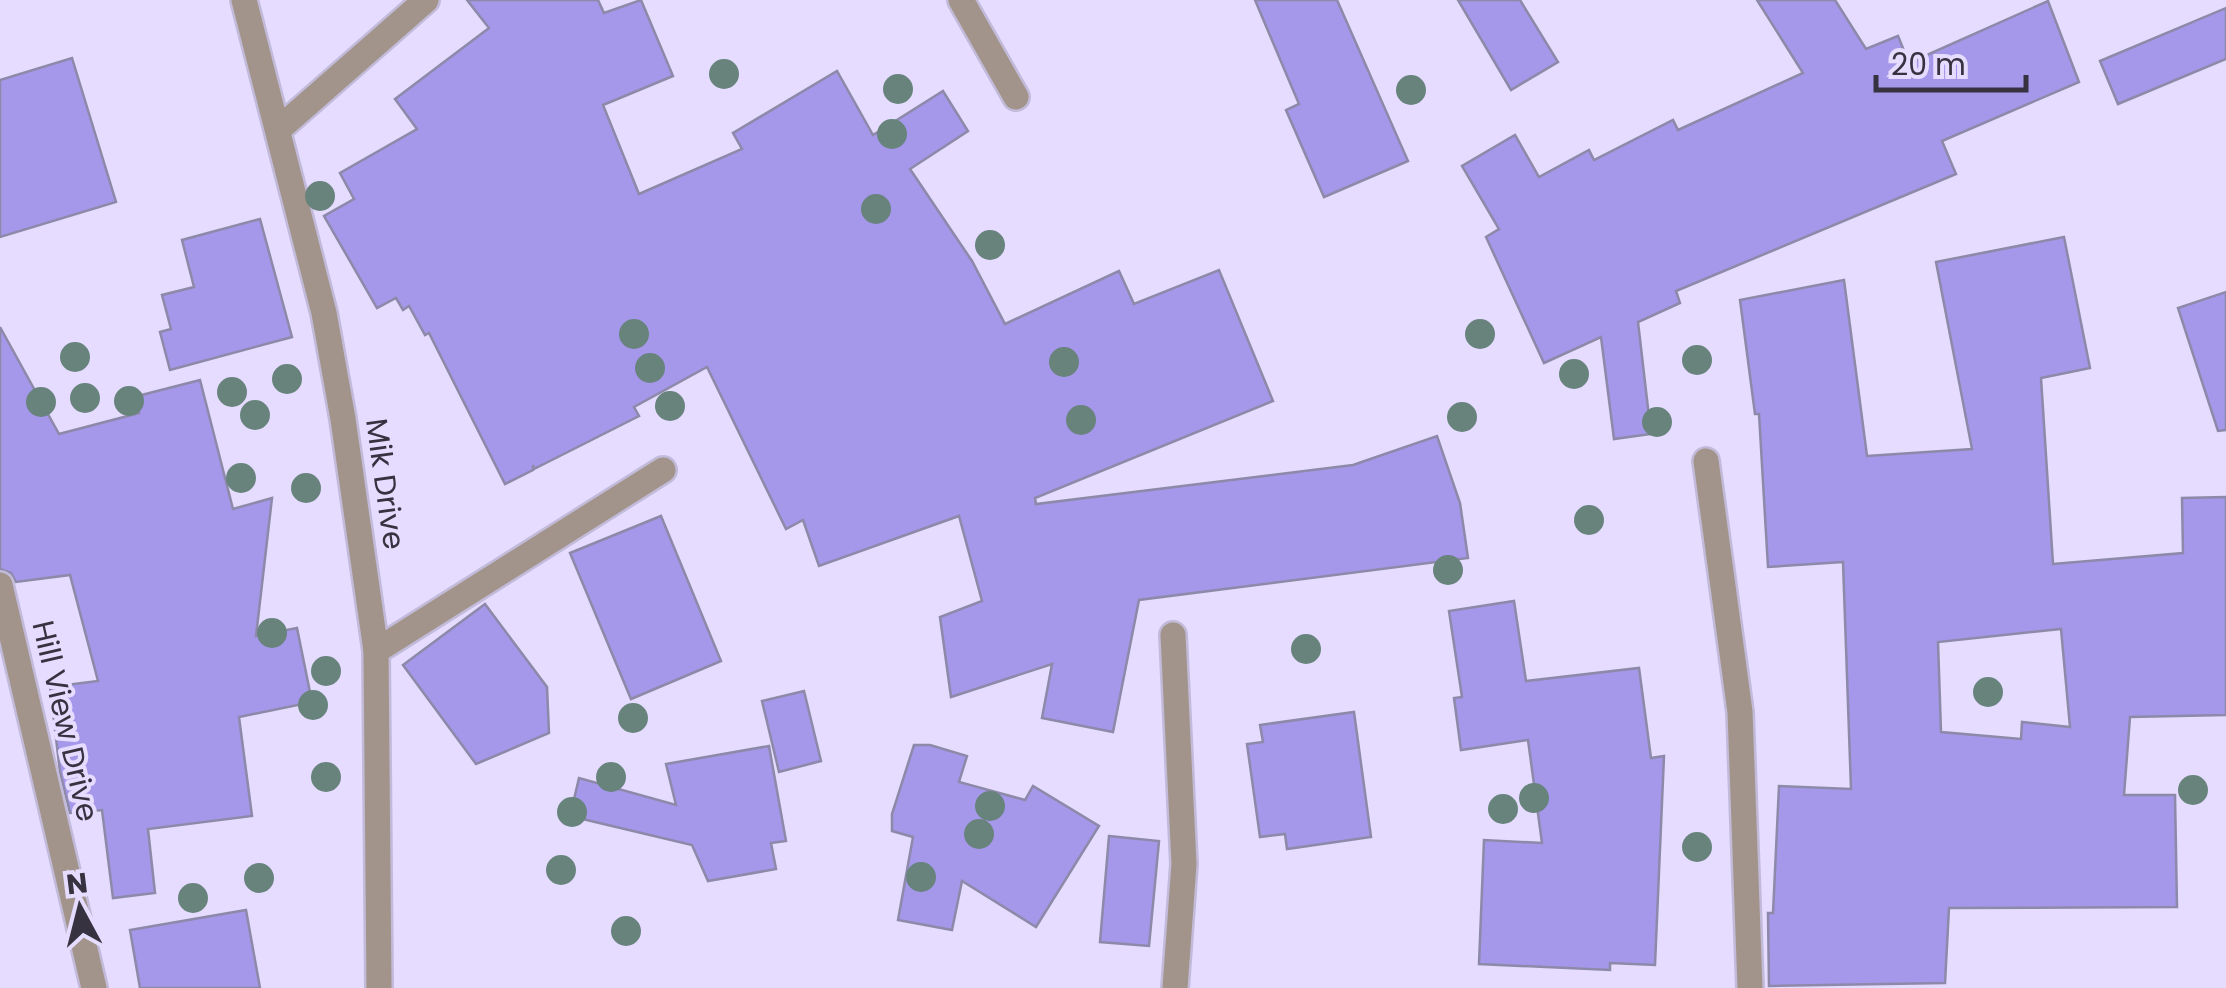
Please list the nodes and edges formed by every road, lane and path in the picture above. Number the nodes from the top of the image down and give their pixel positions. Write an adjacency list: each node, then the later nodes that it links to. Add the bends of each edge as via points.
1 (244, 0): 5 (street, Mik Drive)
2 (426, 0): 5 (street)
3 (961, 0): 4 (street)
4 (1016, 97)
5 (280, 129): 10 (street, Mik Drive, via 330,348)
6 (1706, 462): 14 (street, via 1740,712)
7 (663, 470): 10 (street)
8 (0, 585): 11 (street, Hill View Drive)
9 (1174, 636): 13 (street, via 1184,864)
10 (376, 651): 12 (street, Mik Drive)
11 (94, 988)
12 (378, 988)
13 (1175, 988)
14 (1750, 988)

